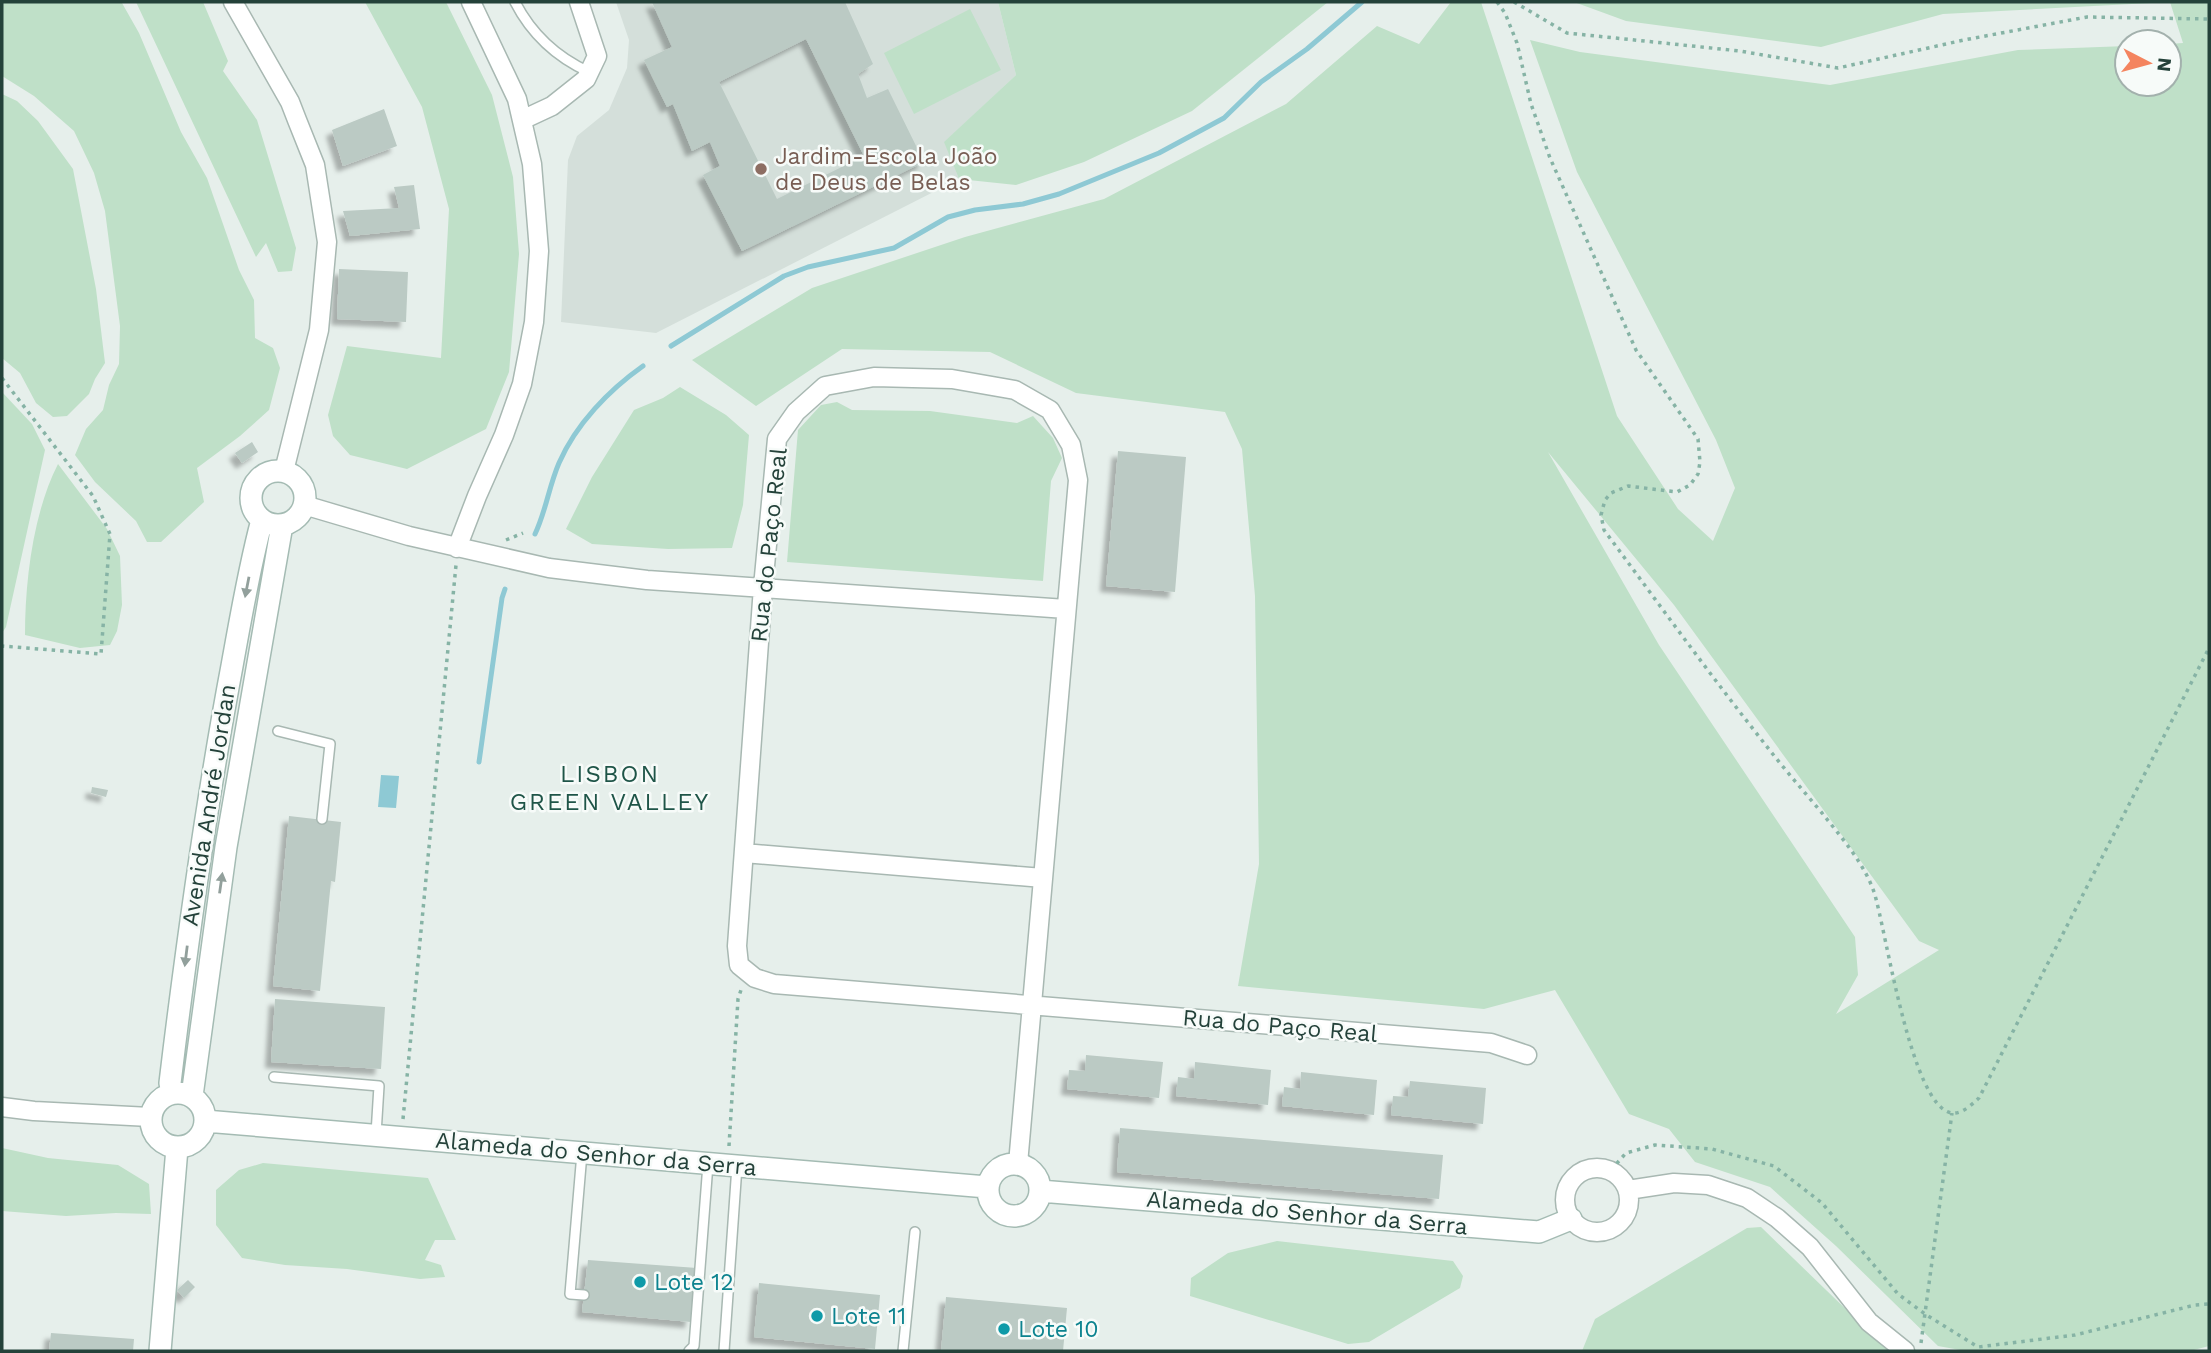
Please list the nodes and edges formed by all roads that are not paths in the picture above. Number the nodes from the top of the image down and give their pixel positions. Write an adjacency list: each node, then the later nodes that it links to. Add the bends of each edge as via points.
1 (233, 2): 7 (street, via 298,120 315,166 327,243 319,330)
2 (471, 2): 6 (street, via 517,99)
3 (516, 2): 5 (lane, via 550,49)
4 (579, 2): 5 (street, via 597,56)
5 (589, 72): 6 (street, via 552,106)
6 (522, 120): 10 (street, via 532,164 539,251 534,322 522,384)
7 (284, 471): 8 (street, via 302,484); 9 (street, via 274,471 256,482 251,503 255,512)
8 (304, 505): 9 (street, via 292,521); 10 (street)
9 (272, 522): 20 (street, Avenida André Jordan, via 226,848)
10 (457, 548): 11 (street, via 549,568)
11 (763, 587): 12 (street); 12 (street, Rua do Paço Real, via 778,439 796,412 825,386 874,377 952,379 1015,390 1050,410 1071,445 1079,480); 15 (street, Rua do Paço Real)
12 (1066, 609): 16 (street, Rua do Paço Real)
13 (278, 731): 14 (lane, via 330,744)
14 (322, 820)
15 (744, 853): 16 (street); 17 (street, Rua do Paço Real, via 737,946 739,965 755,978 774,984)
16 (1043, 878): 17 (street, Rua do Paço Real)
17 (1032, 1006): 18 (street, Rua do Paço Real, via 1491,1043); 27 (street, Rua do Paço Real)
18 (1527, 1055)
19 (274, 1077): 24 (lane, via 379,1086)
20 (182, 1095): 22 (street, via 162,1098); 23 (street, via 200,1103)
21 (2, 1107): 22 (street)
22 (150, 1117): 25 (street, via 157,1138)
23 (205, 1121): 24 (street, Alameda do Senhor da Serra); 25 (street, via 196,1140)
24 (376, 1136): 26 (street, Alameda do Senhor da Serra)
25 (177, 1148): 35 (street)
26 (582, 1153): 28 (street, Alameda do Senhor da Serra); 34 (lane, via 570,1294)
27 (1018, 1164): 29 (street, via 998,1169); 31 (street, via 1034,1173)
28 (724, 1165): 29 (street, Alameda do Senhor da Serra); 36 (lane, via 694,1346); 37 (lane, via 731,1315)
29 (987, 1187): 31 (street, via 993,1207 1011,1216 1031,1210)
30 (1628, 1190): 32 (street, via 1630,1203 1618,1226 1593,1232); 32 (street, via 1611,1171 1586,1170 1568,1185 1565,1197); 39 (street, via 1674,1183 1708,1185 1747,1198 1810,1247 1869,1322)
31 (1040, 1191): 32 (street, Alameda do Senhor da Serra, via 1539,1232)
32 (1571, 1219)
33 (915, 1232): 38 (lane)
34 (584, 1295)
35 (160, 1351)
36 (689, 1351)
37 (724, 1351)
38 (903, 1351)
39 (1905, 1351)

